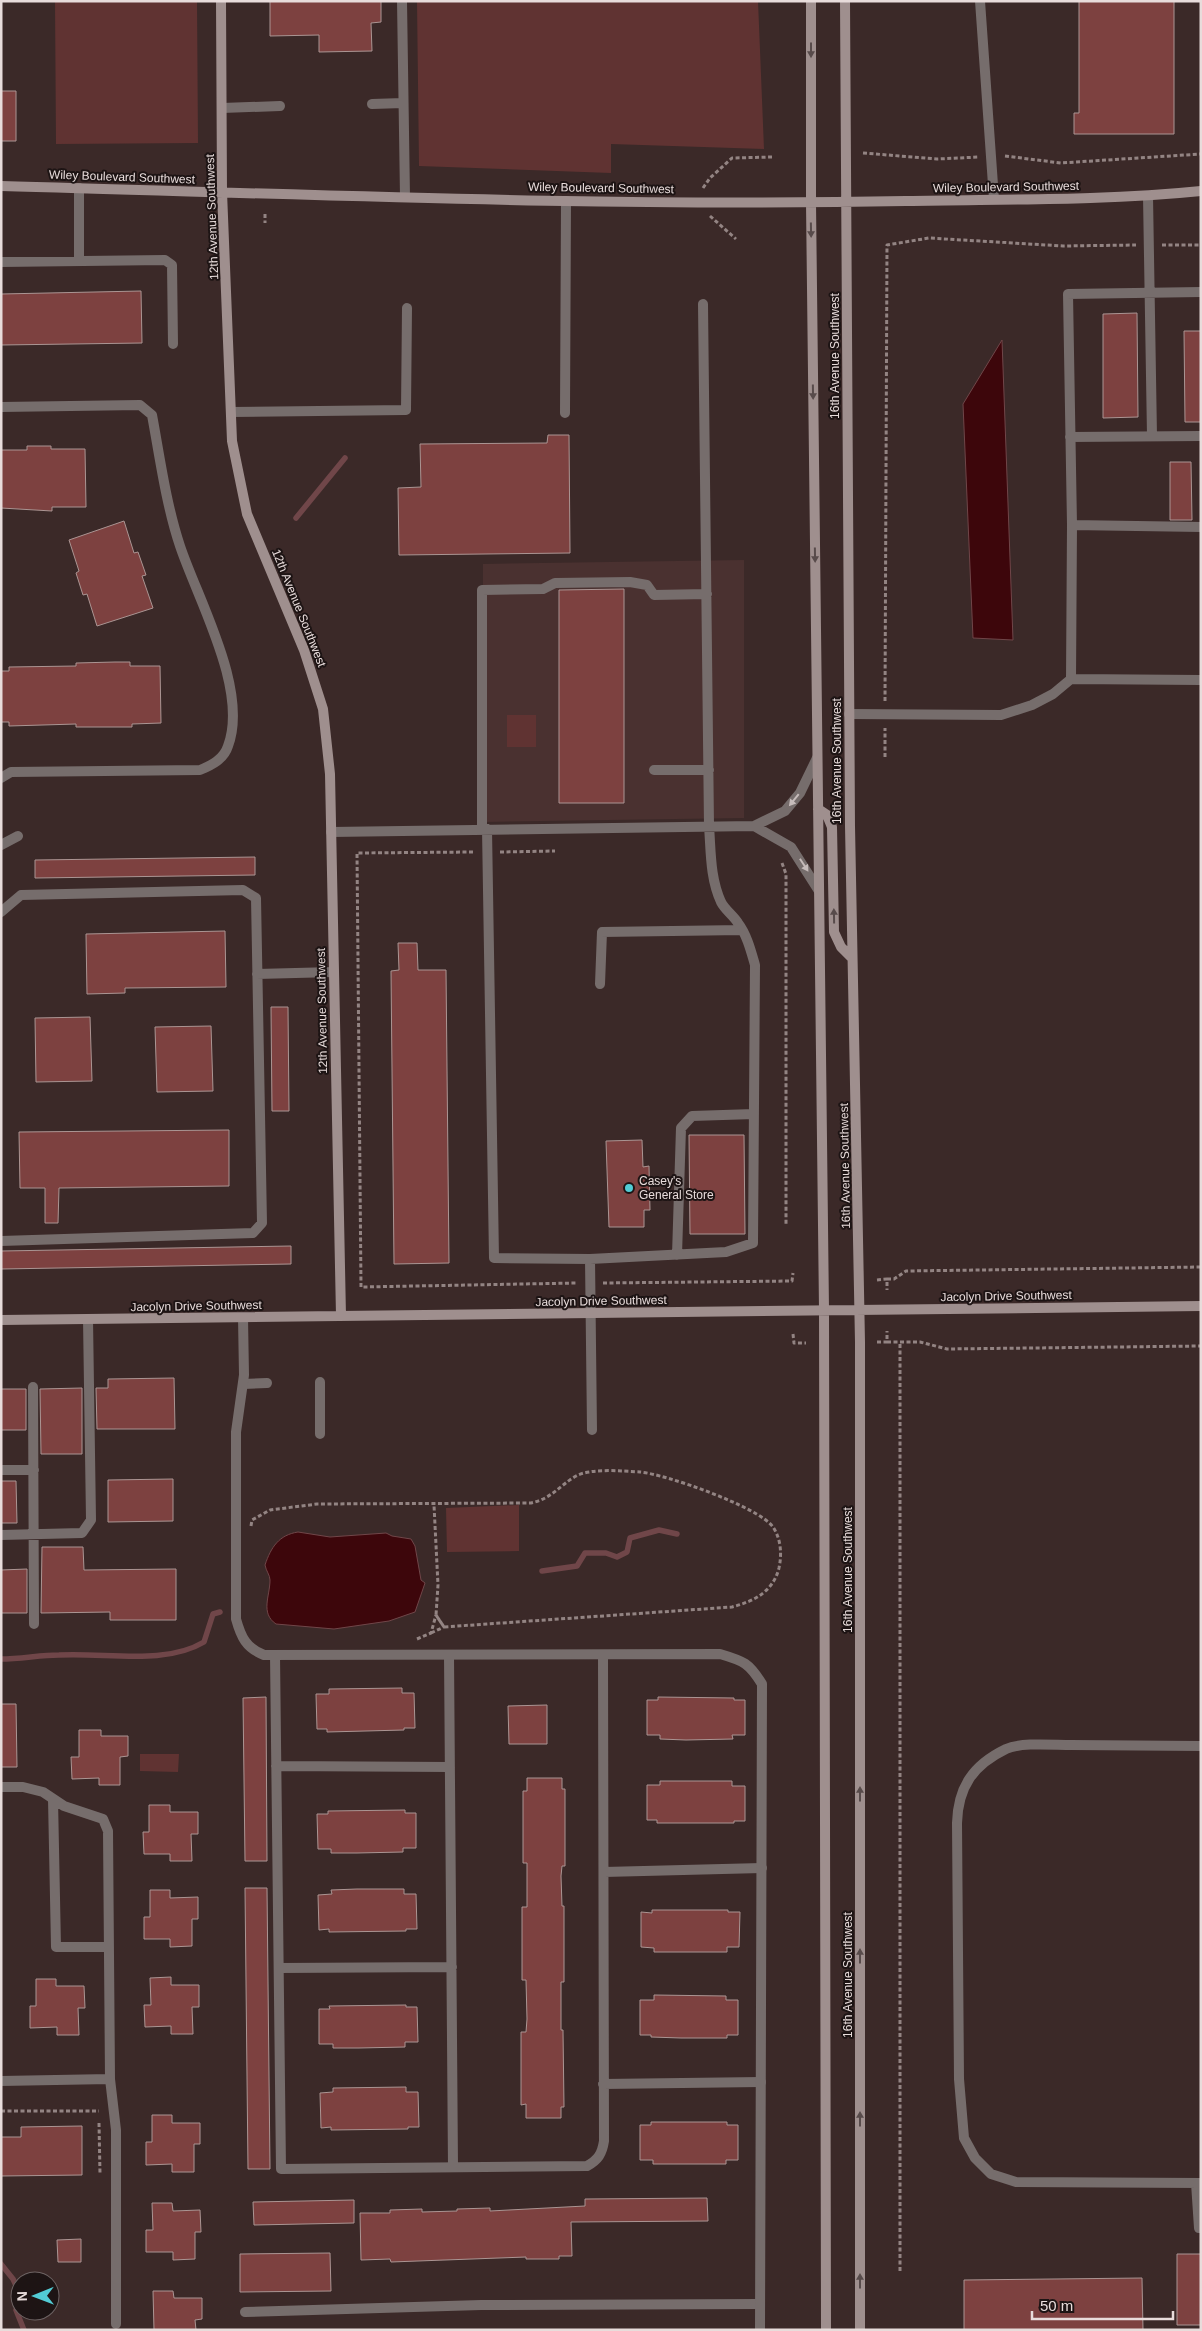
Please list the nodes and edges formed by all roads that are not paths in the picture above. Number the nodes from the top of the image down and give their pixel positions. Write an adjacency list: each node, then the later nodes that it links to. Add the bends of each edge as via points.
1 (221, 1): 9 (main road, 12th Avenue Southwest)
2 (402, 1): 6 (street)
3 (811, 1): 19 (main road, 16th Avenue Southwest, one-way to 19)
4 (845, 1): 18 (main road, 16th Avenue Southwest)
5 (980, 1): 16 (street)
6 (404, 103): 7 (street); 15 (street)
7 (372, 104)
8 (280, 106): 9 (street)
9 (222, 108): 13 (main road, 12th Avenue Southwest)
10 (1, 186): 11 (main road, Wiley Boulevard Southwest)
11 (80, 188): 13 (main road, Wiley Boulevard Southwest); 20 (street)
12 (1201, 191): 14 (main road, Wiley Boulevard Southwest)
13 (222, 192): 15 (main road, Wiley Boulevard Southwest); 28 (main road, 12th Avenue Southwest)
14 (1148, 196): 16 (main road, Wiley Boulevard Southwest); 22 (street)
15 (405, 197): 17 (main road, Wiley Boulevard Southwest)
16 (994, 199): 18 (main road, Wiley Boulevard Southwest)
17 (566, 201): 19 (main road, Wiley Boulevard Southwest); 29 (street)
18 (846, 202): 19 (main road, Wiley Boulevard Southwest); 38 (main road, 16th Avenue Southwest)
19 (811, 203): 39 (main road, 16th Avenue Southwest, one-way to 39)
20 (80, 261): 21 (street); 26 (street, via 166,260 172,265)
21 (1, 262)
22 (1150, 292): 23 (street); 30 (street); 32 (street, via 1068,294)
23 (1201, 292)
24 (703, 304): 35 (street)
25 (407, 308): 28 (street, via 406,412)
26 (174, 344)
27 (1, 407): 42 (street, via 140,405 152,415 180,544 231,686 232,726 228,747 215,764 200,770 10,772)
28 (231, 412): 47 (main road, 12th Avenue Southwest, via 232,441 247,514 304,650 323,709 330,774)
29 (565, 413)
30 (1152, 436): 31 (street); 32 (street)
31 (1201, 436)
32 (1070, 437): 33 (street)
33 (1072, 526): 34 (street); 36 (street)
34 (1201, 527)
35 (707, 594): 41 (street); 46 (street, via 654,595 647,585 630,582 555,583 543,589 482,590)
36 (1072, 679): 37 (street); 38 (street, via 1032,705 1001,715)
37 (1201, 680)
38 (849, 714): 53 (main road, 16th Avenue Southwest)
39 (817, 758): 43 (main road, 16th Avenue Southwest); 45 (street, one-way to 45, via 800,793 785,811)
40 (654, 770): 41 (street)
41 (709, 770): 44 (street)
42 (1, 778)
43 (818, 809): 50 (main road, 16th Avenue Southwest); 53 (main road, one-way to 43, via 841,947 834,932 832,828 827,815)
44 (709, 826): 45 (street); 46 (street); 52 (street, via 716,889 722,904)
45 (754, 826): 50 (street, one-way to 50, via 791,847)
46 (485, 829): 47 (street); 60 (street, via 488,852 494,1258)
47 (331, 832): 54 (main road, 12th Avenue Southwest)
48 (18, 836): 49 (street)
49 (1, 845)
50 (819, 891): 62 (main road, 16th Avenue Southwest)
51 (1, 912): 55 (street, via 21,895 243,890 256,898)
52 (742, 930): 56 (street, via 602,932); 57 (street, via 755,965)
53 (852, 958): 63 (main road, 16th Avenue Southwest)
54 (334, 972): 55 (street); 65 (main road, 12th Avenue Southwest)
55 (257, 974): 58 (street, via 262,1223 253,1233)
56 (600, 984)
57 (754, 1114): 59 (street, via 692,1116 681,1128); 59 (street, via 753,1243 726,1252)
58 (1, 1241)
59 (677, 1255): 60 (street)
60 (590, 1260): 64 (street)
61 (1201, 1306): 63 (main road, Jacolyn Drive Southwest)
62 (824, 1310): 63 (main road, Jacolyn Drive Southwest); 64 (main road, Jacolyn Drive Southwest); 104 (main road, 16th Avenue Southwest)
63 (860, 1310): 105 (main road, 16th Avenue Southwest, one-way to 63)
64 (590, 1313): 65 (main road, Jacolyn Drive Southwest); 73 (street)
65 (340, 1316): 66 (main road, Jacolyn Drive Southwest)
66 (243, 1318): 67 (main road, Jacolyn Drive Southwest); 71 (street)
67 (88, 1319): 68 (main road, Jacolyn Drive Southwest); 77 (street, via 91,1520 82,1533)
68 (1, 1320)
69 (320, 1382): 74 (street)
70 (267, 1383): 71 (street)
71 (243, 1384): 80 (street, via 236,1432 236,1618 240,1636 251,1650)
72 (33, 1387): 76 (street)
73 (592, 1430)
74 (320, 1434)
75 (1, 1470): 76 (street)
76 (34, 1470): 77 (street)
77 (34, 1534): 78 (street); 79 (street)
78 (1, 1535)
79 (34, 1624)
80 (274, 1655): 81 (street); 84 (street)
81 (449, 1655): 82 (street); 85 (street)
82 (604, 1655): 88 (street, via 720,1654 752,1667 762,1684); 89 (street)
83 (1201, 1746): 98 (street, via 1038,1745 1008,1748 975,1770 958,1803 957,1823 959,2079 964,2138 975,2158 991,2174 1016,2182)
84 (276, 1766): 85 (street); 92 (street)
85 (450, 1767): 91 (street)
86 (1, 1787): 87 (street, via 23,1787 43,1792)
87 (53, 1799): 90 (street, via 103,1819 108,1831); 90 (street, via 56,1948)
88 (762, 1868): 89 (street); 95 (street)
89 (604, 1872): 96 (street)
90 (109, 1947): 93 (street)
91 (452, 1967): 92 (street); 97 (street)
92 (279, 1968): 97 (street, via 281,2169)
93 (110, 2079): 94 (street); 102 (street, via 116,2130)
94 (1, 2081)
95 (761, 2082): 96 (street); 100 (street)
96 (604, 2084): 97 (street, via 602,2151 597,2160 587,2166)
97 (453, 2167)
98 (1198, 2183): 99 (street)
99 (1201, 2228)
100 (760, 2304): 101 (street, via 481,2305); 103 (street)
101 (245, 2312)
102 (116, 2324)
103 (760, 2330)
104 (826, 2330)
105 (860, 2330)

